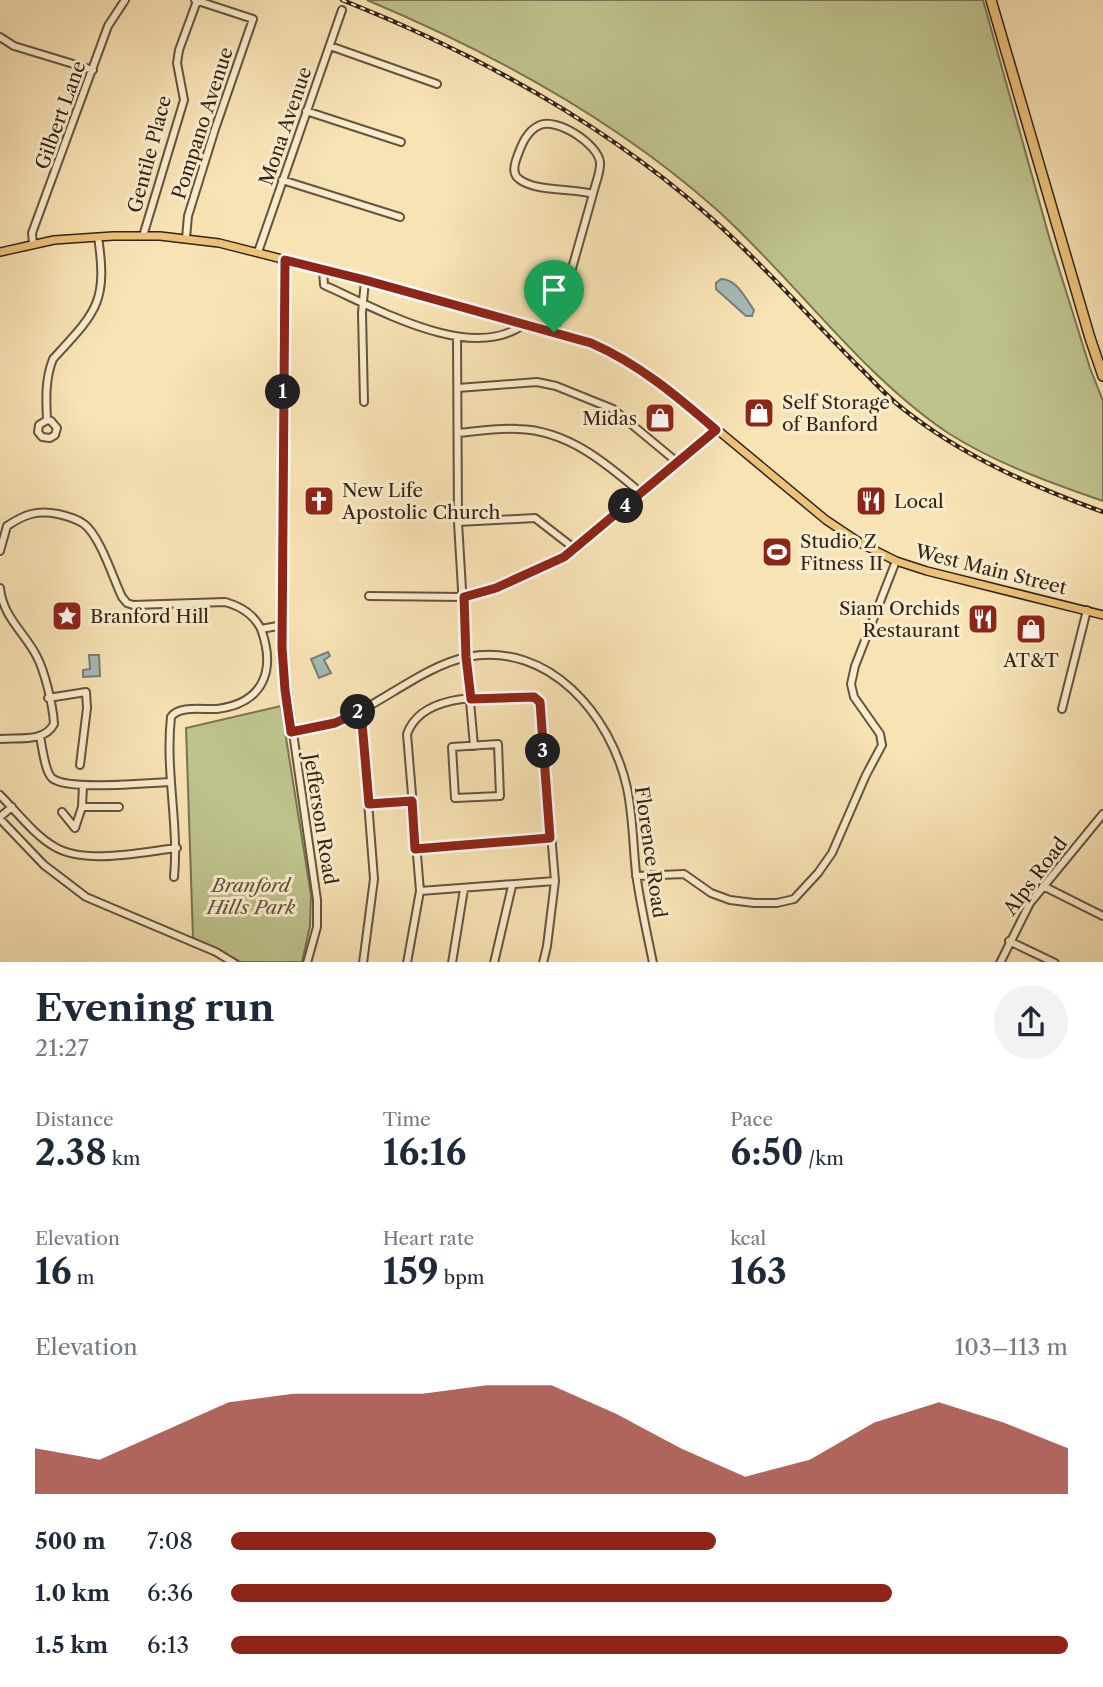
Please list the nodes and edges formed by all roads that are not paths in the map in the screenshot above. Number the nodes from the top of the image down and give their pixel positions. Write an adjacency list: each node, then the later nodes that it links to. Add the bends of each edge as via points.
1 (125, 0): 7 (street, Gilbert Lane, via 108,26)
2 (196, 0): 14 (street, Gentile Place, via 177,63 184,100); 16 (street, Pompano Avenue, via 253,19 188,216)
3 (993, 0): 27 (highway); 28 (highway)
4 (342, 10): 6 (street, Mona Avenue)
5 (0, 37): 7 (street, via 14,46)
6 (330, 46): 8 (street); 9 (street, Mona Avenue)
7 (93, 70): 17 (street, Gilbert Lane, via 32,233)
8 (437, 84)
9 (306, 111): 10 (street); 11 (street, Mona Avenue)
10 (401, 142)
11 (282, 180): 13 (street); 19 (street, Mona Avenue)
12 (593, 194): 12 (street, via 520,180 514,167 528,134 548,122 594,148 600,161); 25 (street)
13 (400, 217)
14 (143, 236): 15 (main road, West Main Street); 16 (main road, West Main Street)
15 (99, 237): 17 (main road, West Main Street); 31 (street, via 103,268 98,299 92,316 52,359 46,383)
16 (186, 239): 19 (main road, West Main Street)
17 (33, 244): 18 (main road, West Main Street)
18 (0, 252)
19 (258, 252): 20 (main road, West Main Street)
20 (285, 260): 21 (main road, West Main Street); 45 (street, Jefferson Road)
21 (323, 269): 22 (main road, West Main Street); 23 (street, via 324,285)
22 (365, 280): 23 (street); 24 (main road, West Main Street)
23 (362, 302): 26 (street); 30 (street)
24 (524, 324): 25 (main road, West Main Street); 26 (street, via 515,331 488,337)
25 (554, 332): 32 (main road, West Main Street, via 625,359)
26 (457, 337): 29 (street)
27 (1103, 364)
28 (1103, 376)
29 (458, 388): 33 (street); 34 (street, via 537,382 560,387 613,409)
30 (364, 402)
31 (47, 420)
32 (716, 430): 34 (street); 39 (main road, West Main Street, via 838,529)
33 (458, 432): 35 (street, via 537,430 594,455); 36 (street)
34 (677, 462): 35 (street)
35 (641, 494): 37 (street)
36 (458, 522): 37 (street, via 535,518); 42 (street)
37 (575, 549): 42 (street, via 523,577)
38 (0, 551): 46 (street, via 7,526 24,515 43,511 63,515 90,531 127,603 225,602 247,613)
39 (896, 561): 43 (main road, West Main Street); 73 (street, via 851,684 882,745 832,853 818,873 794,899 777,903 730,900 684,874)
40 (0, 588): 50 (street, via 10,620 37,657)
41 (369, 596): 42 (street)
42 (464, 597): 49 (street)
43 (1087, 610): 44 (main road, West Main Street); 52 (street)
44 (1103, 615)
45 (283, 625): 46 (street); 47 (street, Jefferson Road)
46 (261, 629): 48 (street)
47 (282, 638): 48 (street); 54 (street, Jefferson Road)
48 (265, 640): 59 (street, via 266,677 258,692 221,708 179,711 171,718)
49 (466, 657): 51 (street); 53 (street, Florence Road); 73 (street, Florence Road, via 506,656 537,665 568,686 593,713 617,754 628,790)
50 (48, 698): 55 (street, via 54,724); 58 (street, via 86,692)
51 (471, 699): 57 (street); 62 (street, via 432,706 411,723 407,734); 70 (street, via 538,699)
52 (1062, 709)
53 (361, 711): 54 (street, Florence Road, via 335,723); 63 (street)
54 (291, 732): 83 (street, Jefferson Road, via 317,900 317,927)
55 (40, 736): 56 (street); 60 (street, via 52,779)
56 (0, 739)
57 (474, 746): 57 (street, via 498,744 500,796 455,798 452,747)
58 (80, 765)
59 (171, 782): 60 (street); 71 (street)
60 (83, 785): 65 (street)
61 (2, 800): 64 (street)
62 (412, 801): 63 (street); 72 (street)
63 (369, 804): 84 (street, via 374,879)
64 (12, 807): 69 (street); 71 (street, via 54,846 74,855)
65 (82, 807): 66 (street); 67 (street, via 75,828)
66 (119, 807)
67 (62, 812)
68 (1103, 814): 77 (street, Alps Road)
69 (0, 818): 82 (street, via 44,865 86,897)
70 (550, 838): 72 (street); 75 (street)
71 (177, 848): 74 (street)
72 (415, 849): 79 (street)
73 (636, 876): 89 (street, Florence Road)
74 (174, 877)
75 (555, 881): 76 (street); 88 (street)
76 (512, 886): 78 (street); 87 (street)
77 (1043, 886): 80 (street); 81 (street, Alps Road)
78 (464, 890): 79 (street); 86 (street)
79 (420, 891): 85 (street)
80 (1103, 916)
81 (1009, 941): 90 (street, Alps Road); 91 (street)
82 (234, 962)
83 (307, 962)
84 (363, 962)
85 (407, 962)
86 (452, 962)
87 (494, 962)
88 (542, 962)
89 (653, 962)
90 (1000, 962)
91 (1055, 962)

